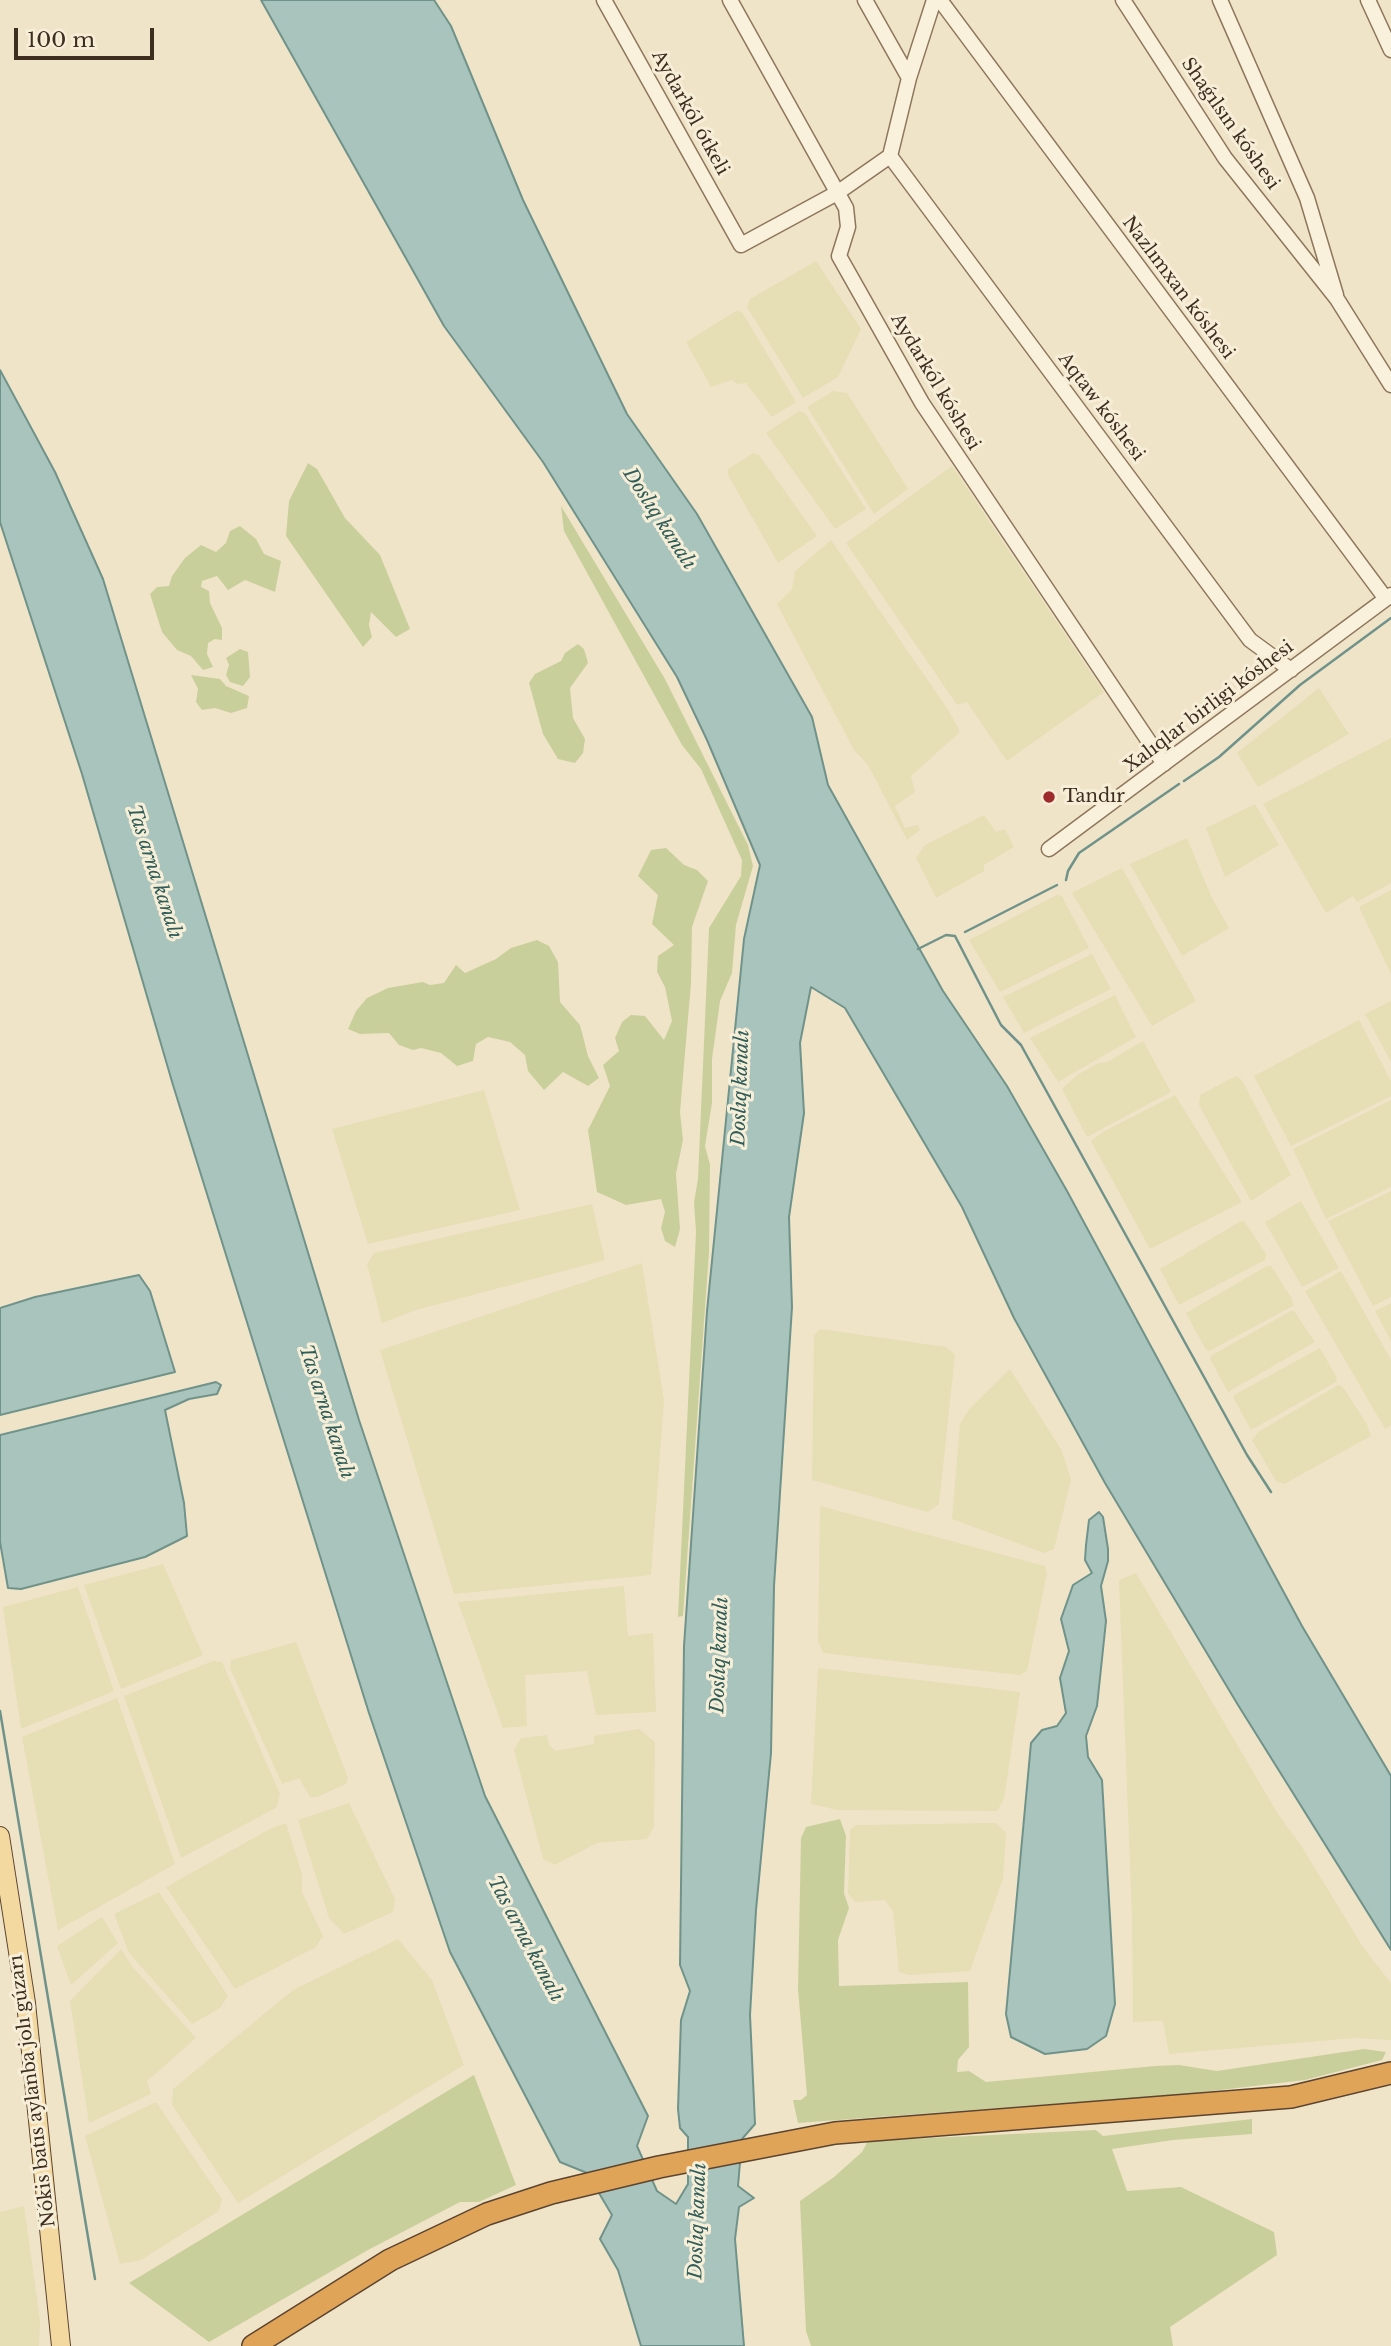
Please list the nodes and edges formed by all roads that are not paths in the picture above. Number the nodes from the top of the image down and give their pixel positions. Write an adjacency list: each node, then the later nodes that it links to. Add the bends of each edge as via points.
1 (604, 0): 12 (street, Aydarkól ótkeli, via 741,245)
2 (730, 0): 12 (street, Aydarkól kóshesi)
3 (865, 0): 10 (street)
4 (934, 0): 10 (street)
5 (940, 0): 15 (street, Nazlımxan kóshesi)
6 (1123, 0): 13 (street, Shaǵılsın kóshesi, via 1225,158)
7 (1220, 0): 13 (street, Shaǵılsın kóshesi, via 1307,198)
8 (1368, 0): 9 (street)
9 (1391, 50)
10 (909, 78): 11 (street)
11 (890, 156): 12 (street); 16 (street, Aqtaw kóshesi, via 1250,640)
12 (837, 193): 17 (street, Aydarkól kóshesi, via 846,208 848,227 839,256 916,391)
13 (1337, 299): 14 (street, Shaǵılsın kóshesi)
14 (1391, 384)
15 (1388, 597): 16 (street, Xalıqlar birligi kóshesi)
16 (1291, 670): 17 (street, Xalıqlar birligi kóshesi)
17 (1164, 764): 18 (street, Xalıqlar birligi kóshesi)
18 (1049, 849)
19 (0, 1836): 21 (main road, Nókis batıs aylanba jolı gúzarı, via 26,2003)
20 (1391, 2073): 22 (highway, via 1292,2097 835,2133 585,2185 487,2214 390,2260)
21 (61, 2346)
22 (253, 2346)

